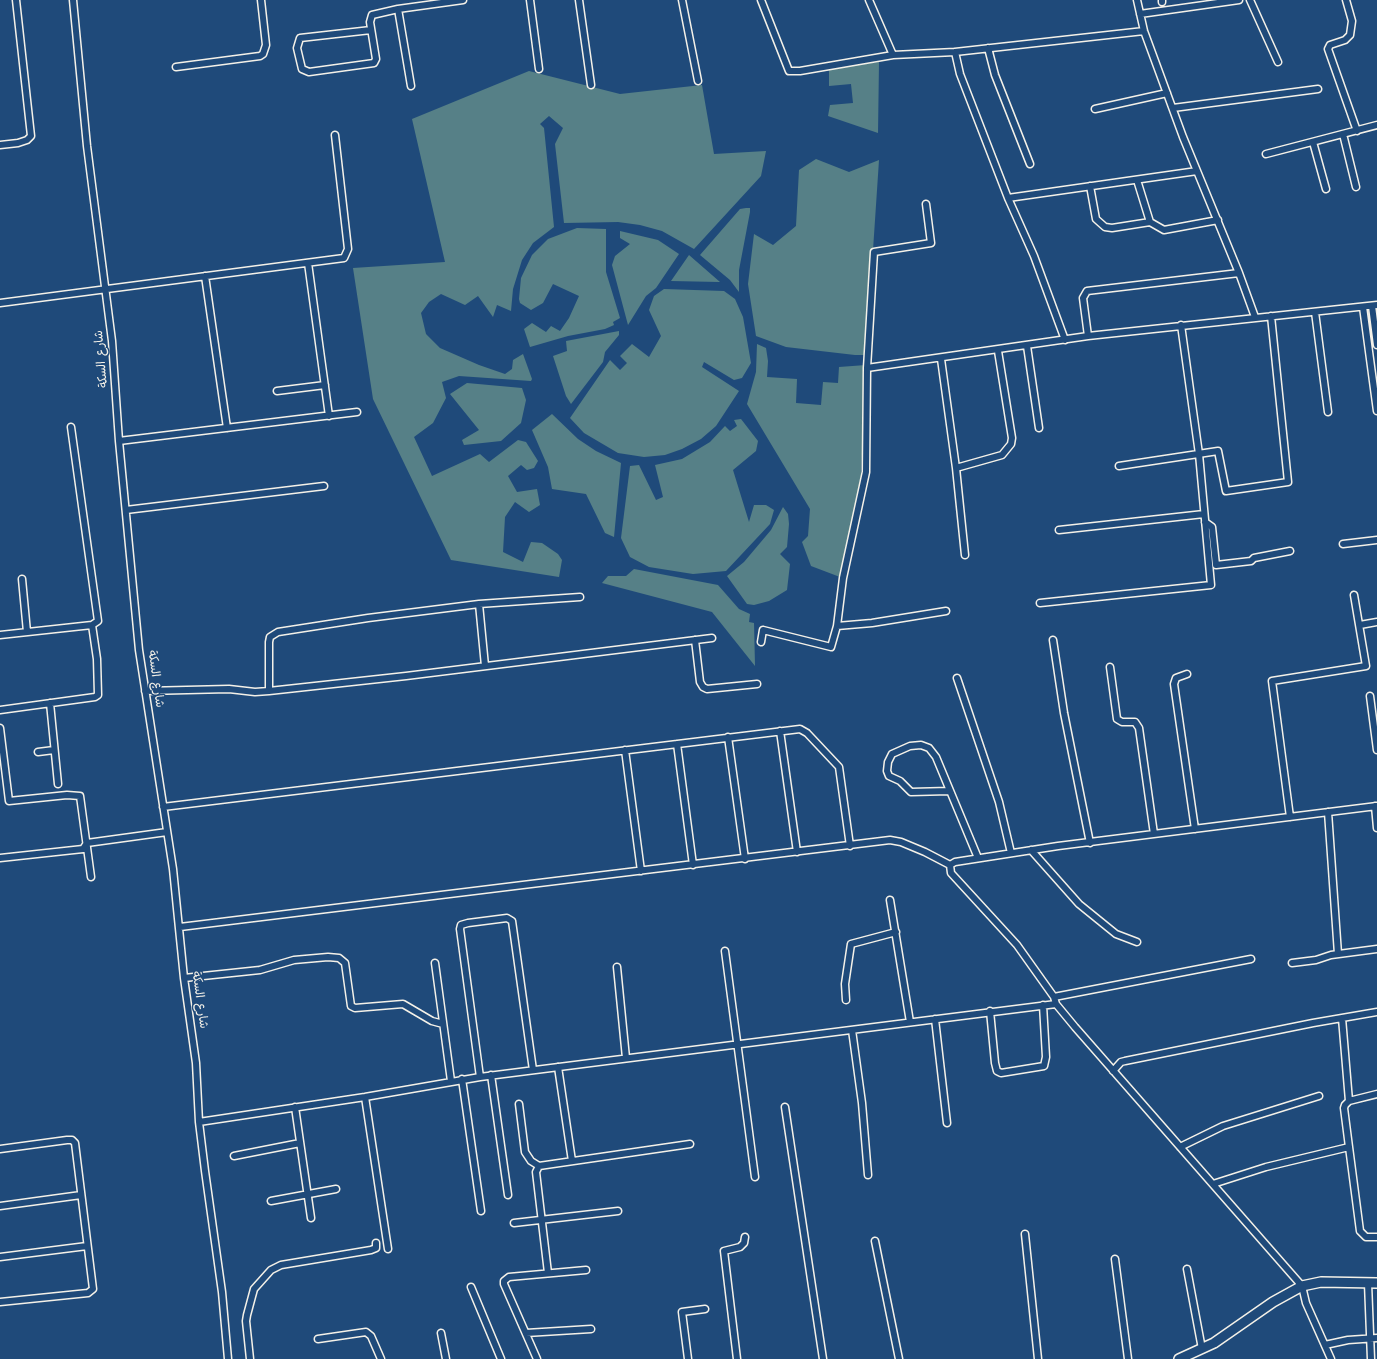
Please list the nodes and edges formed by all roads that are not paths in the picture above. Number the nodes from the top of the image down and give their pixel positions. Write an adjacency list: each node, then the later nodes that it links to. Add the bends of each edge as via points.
1 (16, 0): 37 (street, via 31,129 27,140)
2 (73, 0): 52 (street, شارع السكة, via 87,146)
3 (261, 0): 23 (street, via 266,45 263,54)
4 (463, 0): 14 (street)
5 (530, 0): 24 (street)
6 (579, 0): 26 (street)
7 (682, 0): 25 (street)
8 (761, 0): 21 (street, via 789,71)
9 (869, 0): 21 (street)
10 (1137, 0): 16 (street)
11 (1239, 0): 16 (street)
12 (1250, 0): 22 (street)
13 (1346, 0): 33 (street, via 1352,21 1350,35 1345,40 1330,45 1328,50)
14 (419, 3): 15 (street)
15 (398, 9): 17 (street, via 372,15); 27 (street)
16 (1140, 14): 18 (street)
17 (371, 30): 17 (street, via 300,38 298,48 302,69 309,72 374,63 376,56)
18 (1144, 31): 19 (street); 29 (street)
19 (988, 48): 20 (street); 39 (street)
20 (955, 52): 21 (street); 45 (street, via 960,74)
21 (893, 55)
22 (1278, 62)
23 (176, 67)
24 (539, 69)
25 (698, 81)
26 (592, 85)
27 (411, 86)
28 (1318, 90): 30 (street)
29 (1167, 93): 30 (street); 31 (street)
30 (1173, 108): 40 (street)
31 (1095, 109)
32 (1377, 126): 33 (street)
33 (1357, 131): 34 (street)
34 (1342, 134): 36 (street); 43 (street)
35 (335, 135): 49 (street, via 348,249 344,258)
36 (1313, 142): 38 (street); 44 (street)
37 (0, 145)
38 (1266, 154)
39 (1030, 164)
40 (1197, 171): 41 (street); 47 (street)
41 (1137, 180): 42 (street); 48 (street)
42 (1090, 186): 45 (street); 48 (street, via 1096,219 1100,224 1112,228)
43 (1356, 187)
44 (1326, 189)
45 (1008, 198): 61 (street, via 1034,256)
46 (926, 204): 66 (street, via 932,243 874,252)
47 (1218, 220): 48 (street, via 1164,230); 50 (street)
48 (1150, 222)
49 (308, 263): 51 (street); 67 (street)
50 (1239, 273): 58 (street); 60 (street, via 1087,291 1083,298)
51 (205, 276): 52 (street); 74 (street)
52 (105, 288): 53 (street); 76 (street, شارع السكة, via 114,355)
53 (0, 303)
54 (1375, 306): 55 (street); 62 (street)
55 (1363, 307): 56 (street); 69 (street)
56 (1314, 312): 57 (street); 71 (street)
57 (1271, 316): 58 (street); 77 (street, via 1288,482 1226,491 1218,451)
58 (1255, 317): 59 (street)
59 (1181, 325): 60 (street); 77 (street)
60 (1088, 336): 61 (street)
61 (1065, 340): 63 (street)
62 (1377, 345)
63 (1027, 346): 64 (street); 75 (street)
64 (998, 350): 65 (street); 79 (street, via 1011,444 1002,455)
65 (941, 358): 66 (street); 79 (street)
66 (867, 368): 98 (street, via 866,472 843,578)
67 (325, 385): 68 (street); 72 (street)
68 (277, 391)
69 (1377, 409)
70 (357, 412): 72 (street)
71 (1328, 412)
72 (329, 416): 74 (street)
73 (71, 427): 96 (street, via 98,621)
74 (227, 428): 76 (street)
75 (1039, 428)
76 (119, 442): 81 (street, شارع السكة)
77 (1199, 454): 78 (street); 82 (street)
78 (1119, 466)
79 (956, 468): 88 (street)
80 (324, 486): 81 (street)
81 (126, 510): 110 (street, شارع السكة)
82 (1204, 514): 83 (street); 84 (street)
83 (1205, 522): 87 (street, via 1212,527 1216,566 1251,561 1254,558); 92 (street, via 1211,586)
84 (1059, 530)
85 (1377, 540): 86 (street)
86 (1343, 544)
87 (1290, 551)
88 (964, 555)
89 (22, 579): 99 (street)
90 (1354, 595): 97 (street)
91 (580, 597): 93 (street)
92 (1040, 603)
93 (479, 604): 105 (street); 111 (street, via 368,618 274,634 269,642)
94 (946, 611): 98 (street)
95 (1377, 622): 97 (street)
96 (92, 625): 99 (street); 113 (street, via 97,659 98,695)
97 (1360, 625): 128 (street, via 1366,666 1272,681)
98 (837, 626): 104 (street, via 831,647 763,630)
99 (27, 632): 100 (street)
100 (0, 635)
101 (712, 638): 102 (street)
102 (695, 640): 105 (street); 109 (street, via 702,687 707,689)
103 (1053, 640): 134 (street, via 1064,713)
104 (761, 642)
105 (485, 666): 111 (street)
106 (1110, 666): 132 (street, via 1117,719 1122,722 1135,722 1139,728)
107 (1187, 674): 130 (street, via 1176,678 1174,684)
108 (957, 678): 138 (street, via 999,802)
109 (757, 684)
110 (145, 691): 111 (street); 126 (street, شارع السكة)
111 (269, 691)
112 (1370, 696): 121 (street)
113 (50, 703): 114 (street); 119 (street)
114 (0, 710)
115 (0, 728): 133 (street, via 9,802 67,795 80,796)
116 (780, 731): 117 (street); 135 (street, via 804,730 839,767); 137 (street)
117 (728, 737): 118 (street); 141 (street)
118 (677, 744): 120 (street); 142 (street)
119 (54, 750): 122 (street); 123 (street)
120 (625, 750): 126 (street); 144 (street)
121 (1377, 750)
122 (38, 752)
123 (58, 784)
124 (949, 792): 124 (street, via 930,748 921,745 910,746 892,754 887,771 889,776 900,781 911,792); 140 (street)
125 (1376, 806): 127 (street); 129 (street)
126 (163, 807): 131 (street, شارع السكة)
127 (1328, 812): 128 (street); 152 (street)
128 (1290, 817): 130 (street)
129 (1377, 828)
130 (1195, 829): 132 (street)
131 (167, 832): 133 (street); 147 (street, شارع السكة)
132 (1154, 834): 134 (street)
133 (86, 843): 139 (street, via 83,849); 145 (street)
134 (1090, 843): 136 (street)
135 (850, 846): 137 (street); 143 (street, via 890,840 901,842)
136 (1031, 850): 138 (street); 149 (street, via 1079,904 1116,934)
137 (797, 852): 141 (street)
138 (1011, 854): 140 (street)
139 (0, 858)
140 (978, 858): 143 (street)
141 (744, 859): 142 (street)
142 (693, 865): 144 (street)
143 (950, 865): 158 (street, via 951,873 1017,945)
144 (641, 872): 147 (street)
145 (91, 877)
146 (890, 900): 148 (street)
147 (180, 927): 157 (street, شارع السكة)
148 (896, 932): 159 (street, via 851,944 845,984); 166 (street)
149 (1136, 942)
150 (1377, 949): 152 (street)
151 (725, 951): 169 (street)
152 (1338, 954): 155 (street)
153 (1251, 959): 158 (street)
154 (434, 963): 167 (street)
155 (1292, 963)
156 (617, 967): 170 (street)
157 (184, 978): 167 (street, via 260,970 294,960 340,958 345,963 351,1006 355,1008 403,1004 432,1021); 185 (street, شارع السكة, via 196,1063)
158 (1054, 997): 160 (street)
159 (846, 1000)
160 (1056, 1004): 161 (street); 173 (street)
161 (1043, 1005): 162 (street); 162 (street, via 1046,1057 1044,1066 1001,1072 997,1071 995,1063)
162 (990, 1011): 165 (street)
163 (1377, 1012): 164 (street)
164 (1342, 1018): 173 (street, via 1125,1061); 181 (street)
165 (935, 1019): 166 (street); 186 (street)
166 (910, 1022): 168 (street)
167 (443, 1024): 177 (street)
168 (852, 1030): 169 (street); 195 (street)
169 (738, 1045): 170 (street); 196 (street)
170 (626, 1058): 171 (street)
171 (558, 1066): 172 (street); 193 (street)
172 (533, 1070): 174 (street); 175 (street, via 512,921 507,918 468,923 461,925 460,929)
173 (1113, 1071): 190 (street)
174 (491, 1075): 175 (street); 201 (street)
175 (480, 1077): 176 (street)
176 (462, 1079): 177 (street); 204 (street)
177 (451, 1081): 180 (street)
178 (1377, 1094): 181 (street)
179 (1319, 1096): 190 (street, via 1223,1126)
180 (365, 1097): 183 (street); 215 (street)
181 (1349, 1101): 189 (street, via 1344,1108)
182 (519, 1104): 194 (street, via 525,1152 531,1161)
183 (294, 1107): 185 (street); 187 (street)
184 (785, 1107): 241 (street)
185 (199, 1122): 233 (street, شارع السكة, via 222,1292)
186 (947, 1123)
187 (300, 1143): 192 (street); 199 (street)
188 (690, 1144): 193 (street)
189 (1350, 1147): 197 (street); 211 (street, via 1360,1231 1366,1237)
190 (1180, 1148): 197 (street)
191 (0, 1149): 200 (street, via 72,1140 76,1146)
192 (234, 1156)
193 (572, 1161): 194 (street)
194 (539, 1166): 207 (street, via 536,1172)
195 (868, 1175)
196 (755, 1177)
197 (1213, 1184): 222 (street)
198 (336, 1190): 199 (street)
199 (308, 1194): 202 (street); 206 (street)
200 (81, 1195): 203 (street); 214 (street)
201 (508, 1195)
202 (271, 1201)
203 (0, 1206)
204 (481, 1211)
205 (618, 1211): 207 (street)
206 (312, 1218)
207 (542, 1219): 208 (street); 220 (street)
208 (514, 1223)
209 (1025, 1234): 243 (street)
210 (745, 1237): 240 (street, via 740,1247 724,1251)
211 (1377, 1237)
212 (875, 1241): 242 (street)
213 (376, 1243): 234 (street, via 376,1248 371,1250 281,1265 271,1270 254,1289 247,1315)
214 (87, 1246): 216 (street); 224 (street, via 93,1289 91,1292)
215 (388, 1250)
216 (0, 1257)
217 (1115, 1259): 244 (street)
218 (1187, 1269): 232 (street)
219 (586, 1270): 220 (street)
220 (548, 1273): 228 (street, via 509,1277 504,1281)
221 (1373, 1283): 222 (main road, via 1321,1282); 229 (street)
222 (1302, 1286): 231 (street, via 1306,1303); 232 (main road)
223 (471, 1287): 237 (street)
224 (0, 1302)
225 (705, 1310): 239 (street, via 682,1312)
226 (591, 1329): 228 (street)
227 (441, 1333): 236 (street)
228 (526, 1333): 238 (street)
229 (1374, 1338): 231 (street); 247 (street)
230 (318, 1339): 235 (street, via 366,1332 371,1336)
231 (1325, 1345): 246 (street)
232 (1202, 1349): 245 (main road)
233 (228, 1359)
234 (250, 1359)
235 (381, 1359)
236 (446, 1359)
237 (501, 1359)
238 (537, 1359)
239 (688, 1359)
240 (737, 1359)
241 (823, 1359)
242 (899, 1359)
243 (1038, 1359)
244 (1128, 1359)
245 (1179, 1359)
246 (1331, 1359)
247 (1371, 1359)

